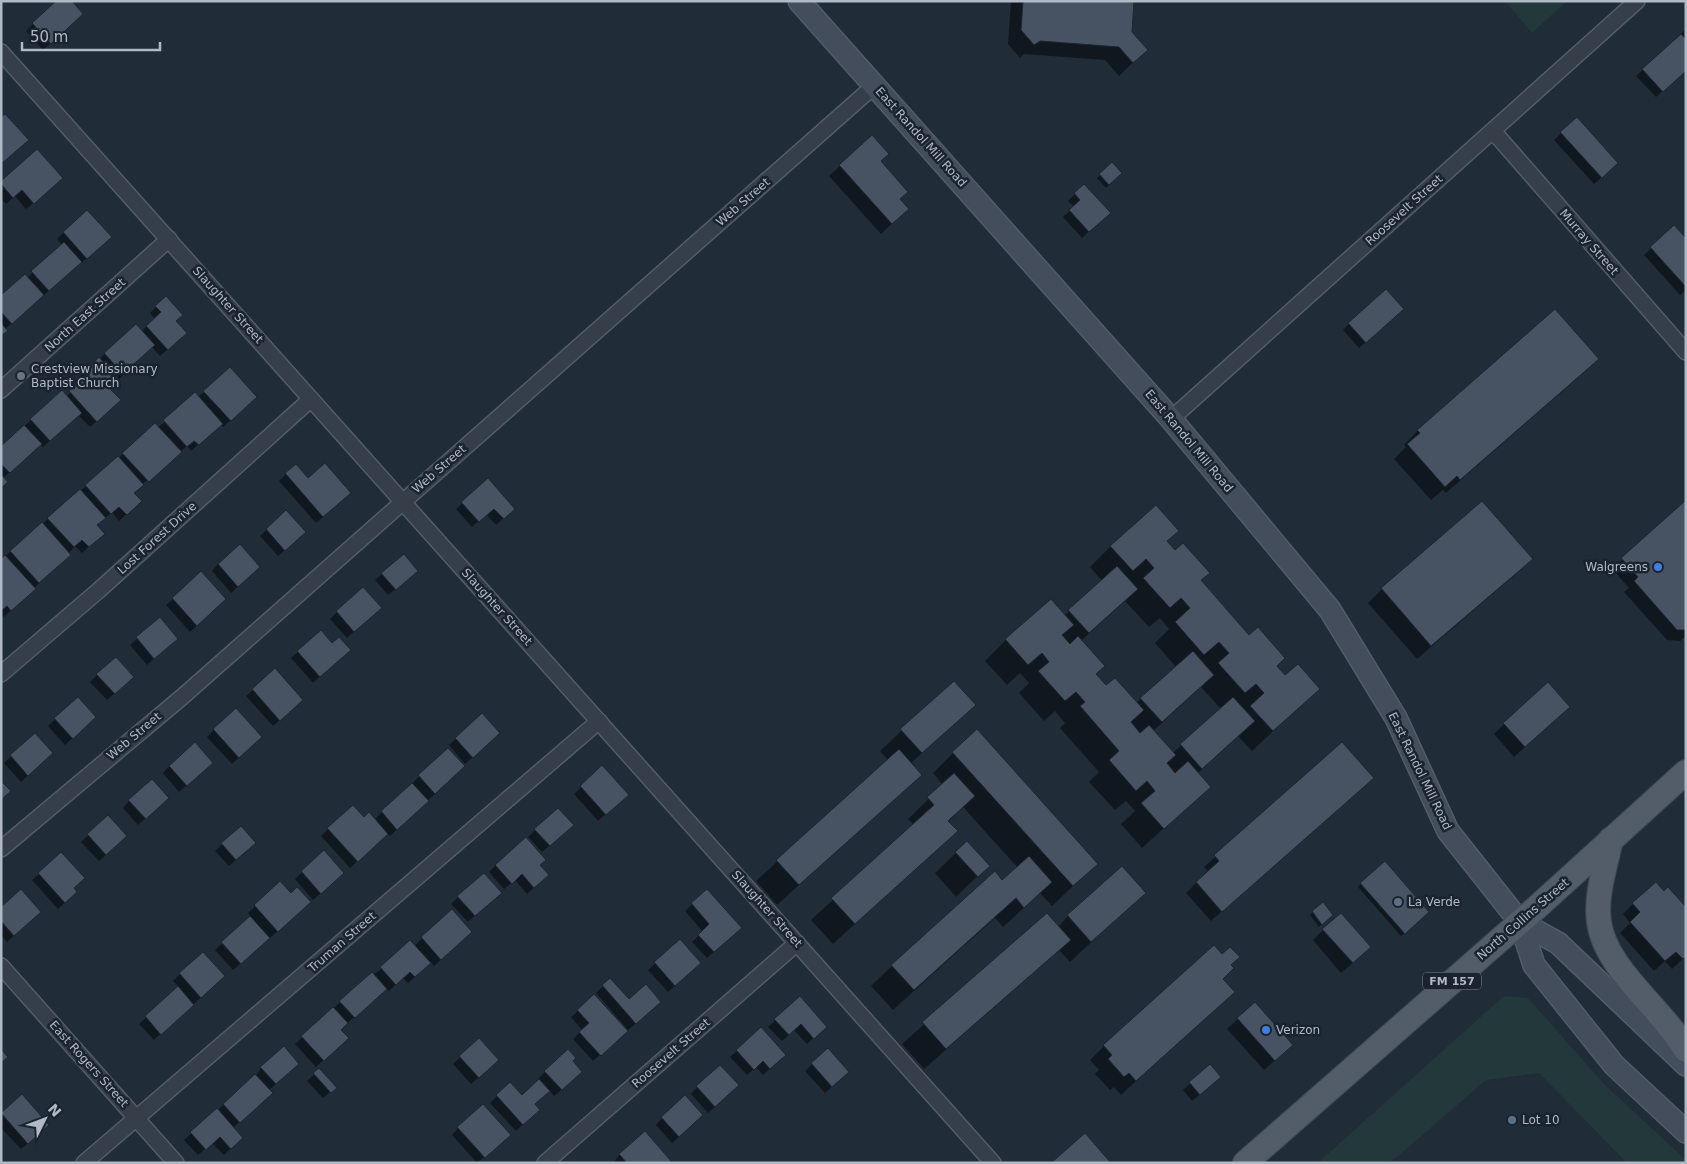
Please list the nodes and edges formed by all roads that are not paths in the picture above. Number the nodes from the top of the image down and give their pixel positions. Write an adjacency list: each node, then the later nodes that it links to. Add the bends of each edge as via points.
1 (799, 1): 4 (main road, East Randol Mill Road)
2 (1637, 1): 5 (street, Roosevelt Street)
3 (1, 52): 6 (street, Slaughter Street)
4 (874, 86): 10 (main road, East Randol Mill Road); 11 (street, Web Street)
5 (1493, 131): 7 (street, Murray Street); 10 (street, Roosevelt Street)
6 (169, 239): 8 (street, North East Street); 9 (street, Slaughter Street)
7 (1686, 352)
8 (1, 390)
9 (311, 399): 11 (street, Slaughter Street); 12 (street, Lost Forest Drive)
10 (1171, 419): 17 (main road, East Randol Mill Road, via 1330,610 1396,718 1448,831)
11 (402, 501): 13 (street, Slaughter Street); 16 (street, Web Street, via 182,696)
12 (1, 674)
13 (599, 721): 18 (street, Slaughter Street); 22 (street, Truman Street)
14 (1686, 772): 15 (main road, North Collins Street / FM 157)
15 (1611, 839): 17 (main road, North Collins Street / FM 157); 20 (main road, via 1599,910 1599,923 1609,954)
16 (1, 849)
17 (1520, 922): 21 (main road, East Randol Mill Road, via 1558,943); 23 (main road, East Randol Mill Road, via 1534,965 1614,1065); 28 (main road, North Collins Street / FM 157)
18 (797, 943): 26 (street, Roosevelt Street); 27 (street, Slaughter Street)
19 (1, 966): 22 (street, East Rogers Street)
20 (1686, 1050)
21 (1686, 1065)
22 (137, 1119): 24 (street, Truman Street); 25 (street, East Rogers Street)
23 (1686, 1132)
24 (84, 1163)
25 (176, 1163)
26 (545, 1163)
27 (993, 1163)
28 (1245, 1163)

